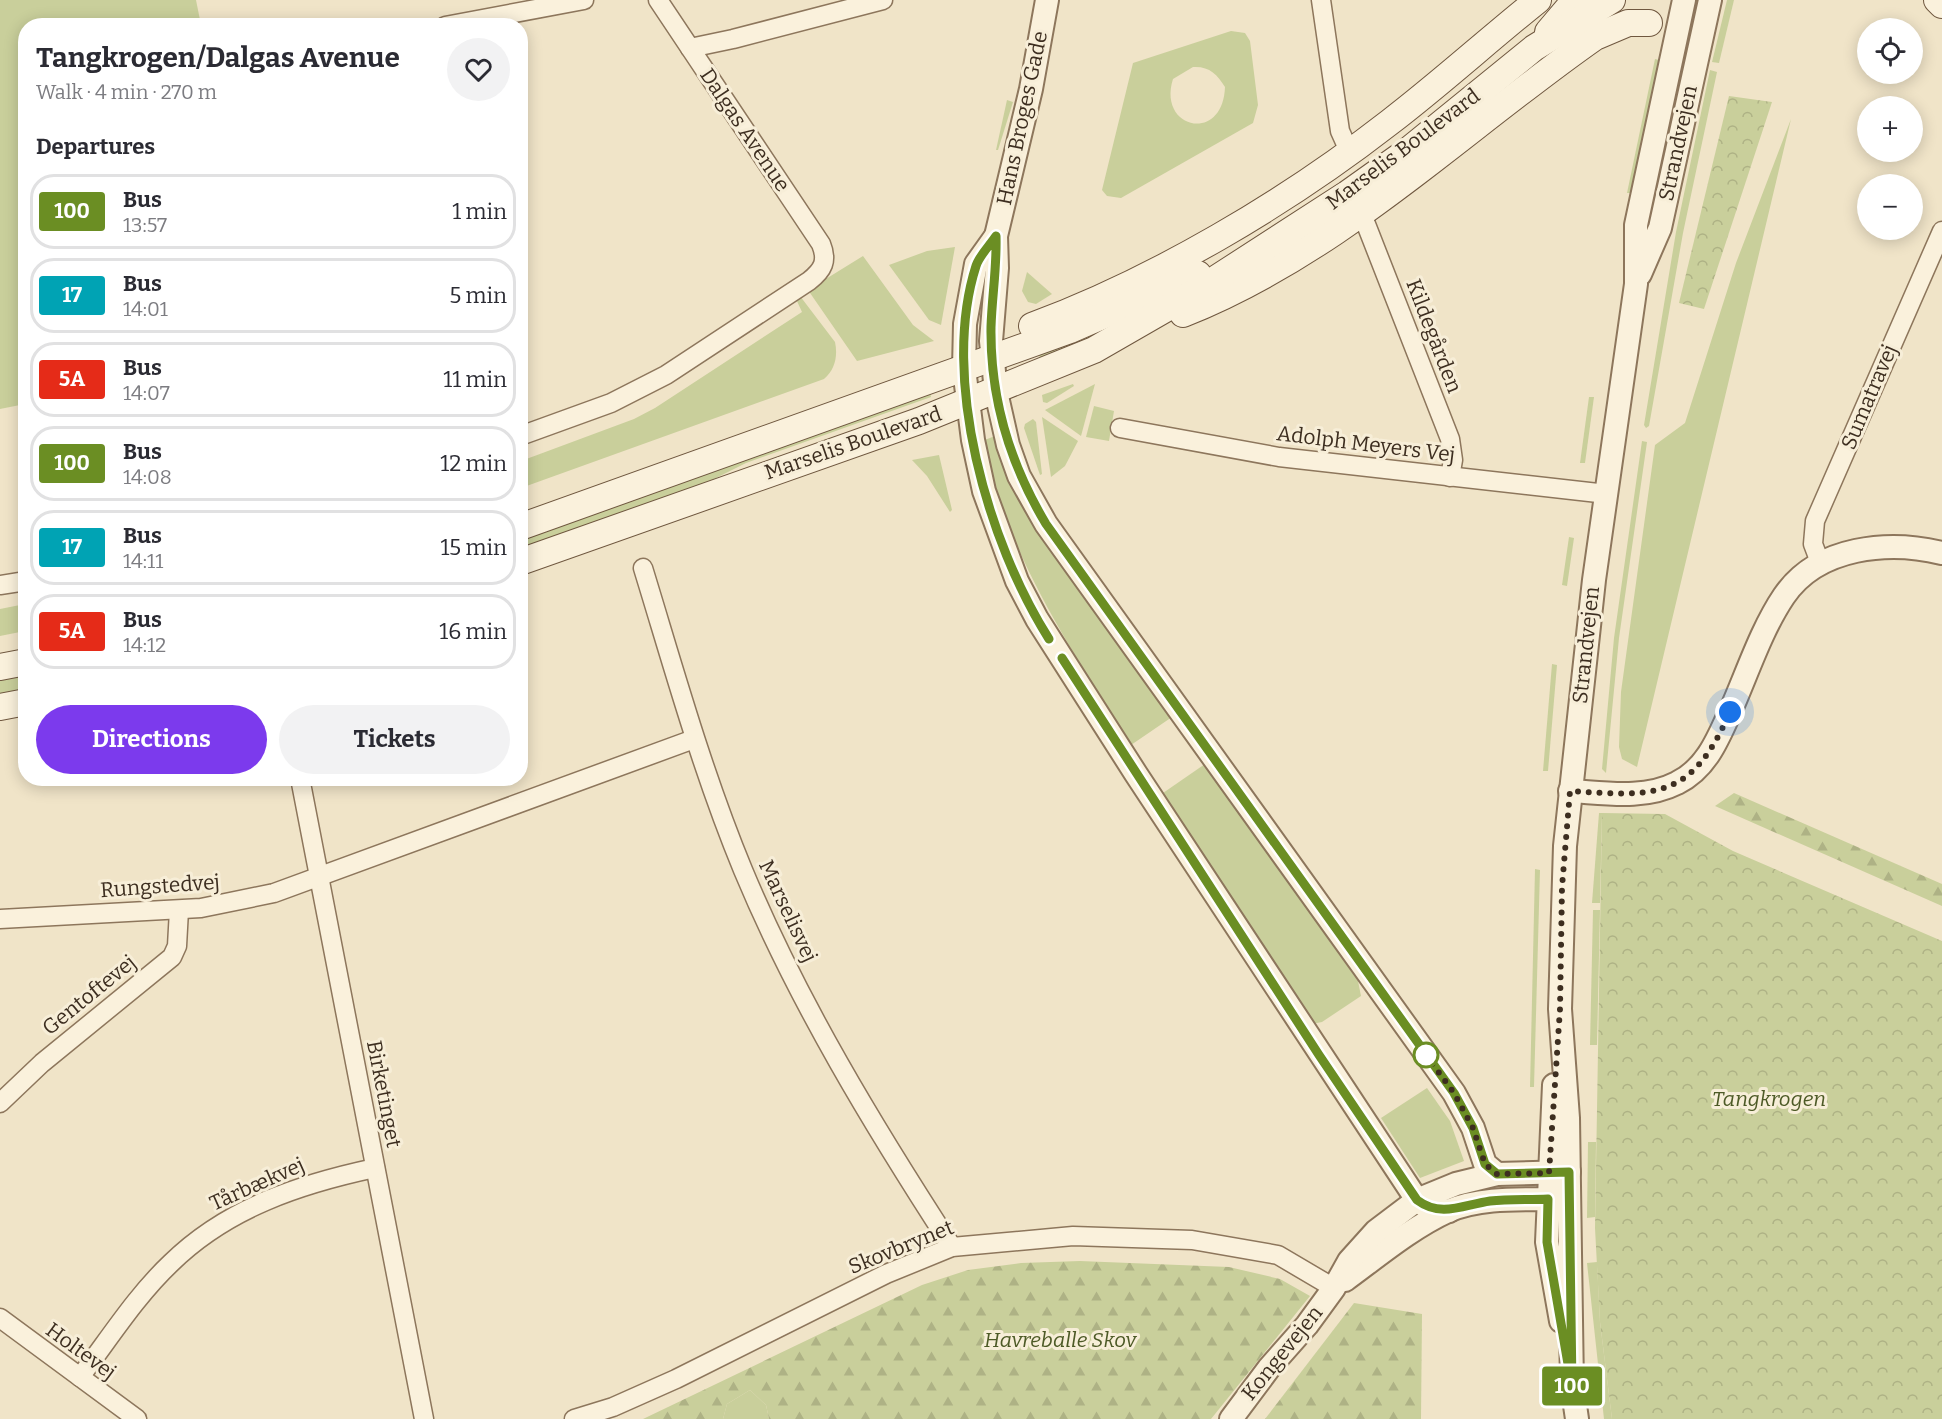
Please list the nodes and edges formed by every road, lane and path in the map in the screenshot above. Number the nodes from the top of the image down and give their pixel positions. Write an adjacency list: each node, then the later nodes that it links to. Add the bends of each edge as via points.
1 (584, 0): 13 (street)
2 (658, 0): 16 (street, Dalgas Avenue)
3 (883, 0): 16 (street)
4 (1047, 0): 21 (street, Hans Broges Gade, via 1031,89)
5 (1321, 0): 18 (street, via 1340,131)
6 (1538, 0): 18 (main road)
7 (1575, 0): 17 (main road, Marselis Boulevard)
8 (1612, 0): 17 (main road, Marselis Boulevard)
9 (1708, 0): 12 (street); 23 (street, Strandvejen, via 1660,228)
10 (1937, 0): 11 (main road)
11 (1942, 5)
12 (1682, 8): 14 (street); 15 (street, Strandvejen)
13 (487, 18)
14 (1649, 23): 15 (street); 19 (main road, via 1628,23 1595,37)
15 (1673, 45): 23 (street, Strandvejen, via 1638,210)
16 (690, 48): 30 (street, Dalgas Avenue, via 821,244 824,263 809,281 666,375 611,403)
17 (1534, 48): 22 (main road, Marselis Boulevard, via 1406,152)
18 (1349, 151): 24 (main road, via 1256,213 1146,275)
19 (1362, 214): 25 (main road, via 1286,264 1210,304); 31 (street, Kildegården, via 1450,439)
20 (1942, 231): 36 (street, Sumatravej, via 1815,521 1813,544)
21 (996, 236): 24 (street, Hans Broges Gade); 26 (street, Hans Broges Gade, via 976,264 965,324)
22 (1268, 245): 24 (main road, Marselis Boulevard, via 1088,323); 25 (main road, Marselis Boulevard)
23 (1636, 284): 32 (street, Strandvejen)
24 (992, 350): 26 (main road, Marselis Boulevard); 27 (street, Hans Broges Gade)
25 (1094, 350): 27 (main road, Marselis Boulevard)
26 (964, 364): 28 (street, Hans Broges Gade); 33 (main road, Marselis Boulevard, via 935,379)
27 (996, 392): 28 (main road, Marselis Boulevard); 53 (street, via 1019,476 1046,524 1454,1093 1473,1128 1485,1164)
28 (967, 403): 35 (main road, Marselis Boulevard); 56 (street, via 991,514 1017,581 1037,619)
29 (1120, 428): 31 (street, Adolph Meyers Vej, via 1280,456)
30 (528, 433)
31 (1450, 477): 32 (street, Adolph Meyers Vej)
32 (1607, 494): 46 (street, Strandvejen)
33 (528, 524)
34 (1942, 553): 36 (street, via 1888,546 1853,552)
35 (528, 559)
36 (1821, 565): 46 (street, via 1794,583 1785,595 1716,744 1689,776 1650,793)
37 (644, 568): 44 (street, Marselisvej)
38 (18, 582): 39 (street)
39 (0, 585)
40 (18, 664): 41 (main road)
41 (0, 667)
42 (18, 704): 43 (main road)
43 (0, 707)
44 (694, 739): 47 (street, Rungstedvej); 58 (street, Marselisvej, via 744,872 784,959 902,1169)
45 (302, 786): 47 (street, Birketinget)
46 (1570, 791): 52 (street, Strandvejen, via 1561,903)
47 (320, 876): 48 (street, Rungstedvej, via 235,903); 51 (street, Birketinget)
48 (179, 910): 49 (street, Rungstedvej); 50 (street, Gentoftevej, via 177,946 172,957 42,1063)
49 (0, 919)
50 (0, 1103)
51 (375, 1168): 61 (street, Tårbækvej, via 290,1190 212,1229 171,1263); 64 (street, Birketinget)
52 (1559, 1173): 53 (street); 54 (street, Strandvejen); 55 (street, Strandvejen)
53 (1497, 1174): 56 (street, via 1456,1184)
54 (1548, 1199): 55 (street); 57 (street, via 1490,1201); 62 (street, Strandvejen, via 1547,1242)
55 (1570, 1199): 62 (street, Strandvejen)
56 (1417, 1200): 57 (street, via 1428,1208); 59 (street, via 1376,1231 1349,1261)
57 (1449, 1211): 59 (street, via 1403,1237)
58 (952, 1247): 59 (street, Skovbrynet, via 1073,1236 1192,1240 1278,1255); 65 (street, Skovbrynet, via 886,1274 676,1379 613,1407)
59 (1334, 1288): 66 (street, Kongevejen)
60 (0, 1318): 61 (street, Holtevej)
61 (80, 1377): 63 (street, Holtevej)
62 (1572, 1387): 67 (street, Strandvejen)
63 (137, 1419)
64 (424, 1419)
65 (574, 1419)
66 (1231, 1419)
67 (1577, 1419)

